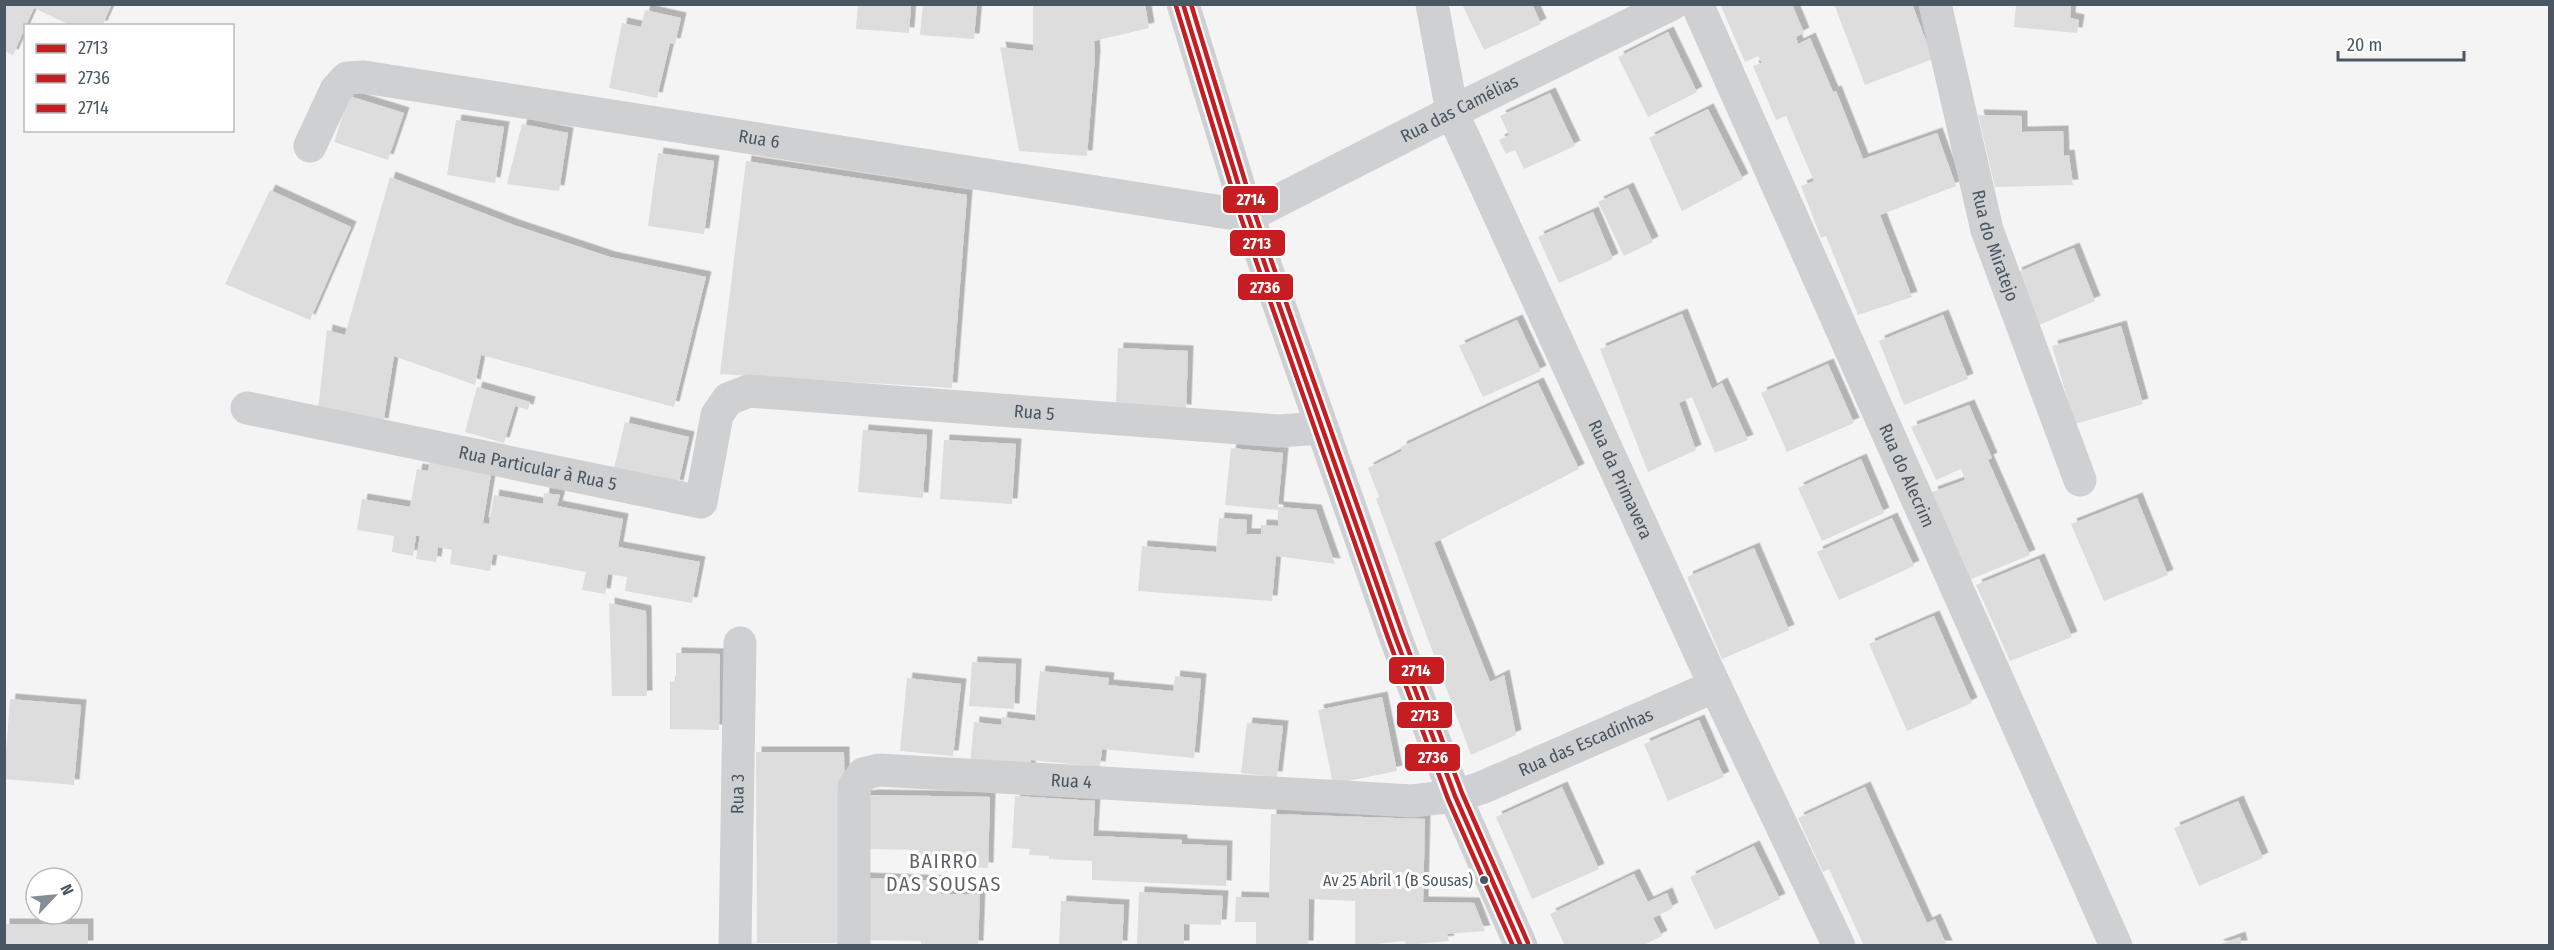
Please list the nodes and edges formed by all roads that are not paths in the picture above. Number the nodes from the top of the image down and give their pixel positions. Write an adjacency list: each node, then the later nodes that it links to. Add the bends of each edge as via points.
1 (1182, 4): 8 (street)
2 (1432, 4): 6 (street, Rua da Primavera)
3 (1672, 4): 6 (street, Rua das Camélias)
4 (1697, 4): 20 (street, Rua do Alecrim)
5 (1935, 4): 12 (street, Rua do Miratejo, via 1987,230)
6 (1452, 112): 8 (street, Rua das Camélias); 14 (street, Rua da Primavera)
7 (310, 146): 8 (street, Rua 6, via 336,90 347,78 364,77)
8 (1248, 216): 11 (street)
9 (749, 391): 10 (street, Rua Particular à Rua 5, via 728,399 717,415 700,502); 11 (street, Rua 5, via 1278,431)
10 (248, 408)
11 (1322, 428): 15 (street)
12 (2080, 480)
13 (740, 643): 16 (street, Rua 3)
14 (1715, 686): 15 (street, Rua das Escadinhas); 19 (street, Rua da Primavera)
15 (1455, 796): 17 (street, Rua 4, via 1412,801 879,770 863,774 854,787); 18 (street)
16 (735, 945)
17 (854, 945)
18 (1521, 945)
19 (1839, 945)
20 (2116, 945)

